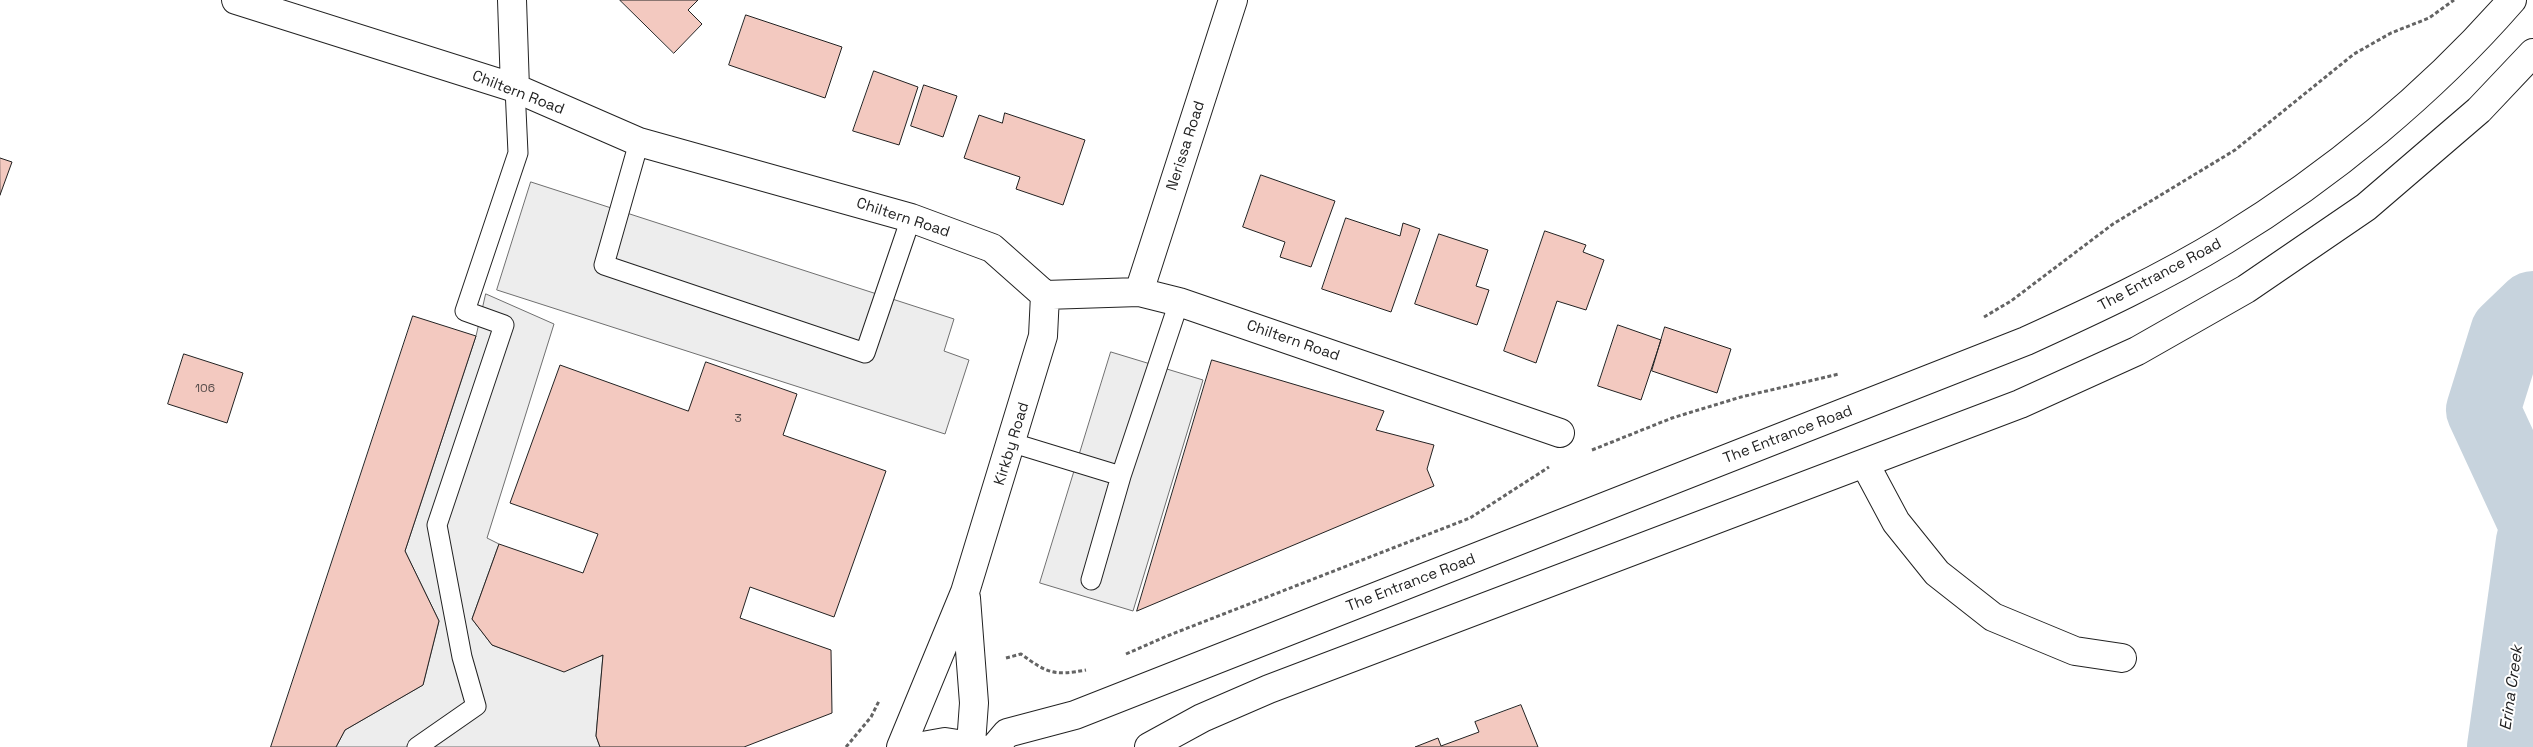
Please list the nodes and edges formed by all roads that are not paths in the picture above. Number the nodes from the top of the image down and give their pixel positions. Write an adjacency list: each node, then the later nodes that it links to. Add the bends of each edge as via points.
1 (236, 0): 6 (main road, Chiltern Road)
2 (512, 0): 6 (main road)
3 (1233, 0): 9 (main road, Nerissa Road)
4 (2512, 0): 19 (main road, The Entrance Road, via 2405,106 2288,199 2217,244 2095,310 2017,345 1075,715 1007,734)
5 (2533, 53): 14 (main road, via 2478,110 2366,207 2246,289 2128,355 2020,404)
6 (515, 88): 7 (main road, Chiltern Road); 20 (lane, via 518,153 466,311 504,325 437,525 462,657 476,706)
7 (639, 142): 8 (main road, Chiltern Road); 8 (lane, via 604,265 865,353)
8 (912, 218): 10 (main road, Chiltern Road, via 992,248)
9 (1139, 292): 10 (main road, Chiltern Road); 11 (main road, Chiltern Road)
10 (1046, 295): 13 (main road, Kirkby Road, via 1044,336)
11 (1179, 302): 12 (main road, Chiltern Road); 15 (lane)
12 (1560, 432)
13 (1013, 443): 15 (lane); 17 (main road, Kirkby Road)
14 (1865, 464): 18 (main road, via 1896,522 1937,573 1993,617 2075,650); 23 (main road, via 1270,689 1202,718)
15 (1121, 476): 16 (lane)
16 (1091, 580)
17 (966, 592): 19 (main road, Kirkby Road, via 974,703); 21 (main road, Kirkby Road)
18 (2122, 658)
19 (981, 746): 22 (main road, via 945,742)
20 (418, 747)
21 (901, 747)
22 (917, 747)
23 (1149, 747)

